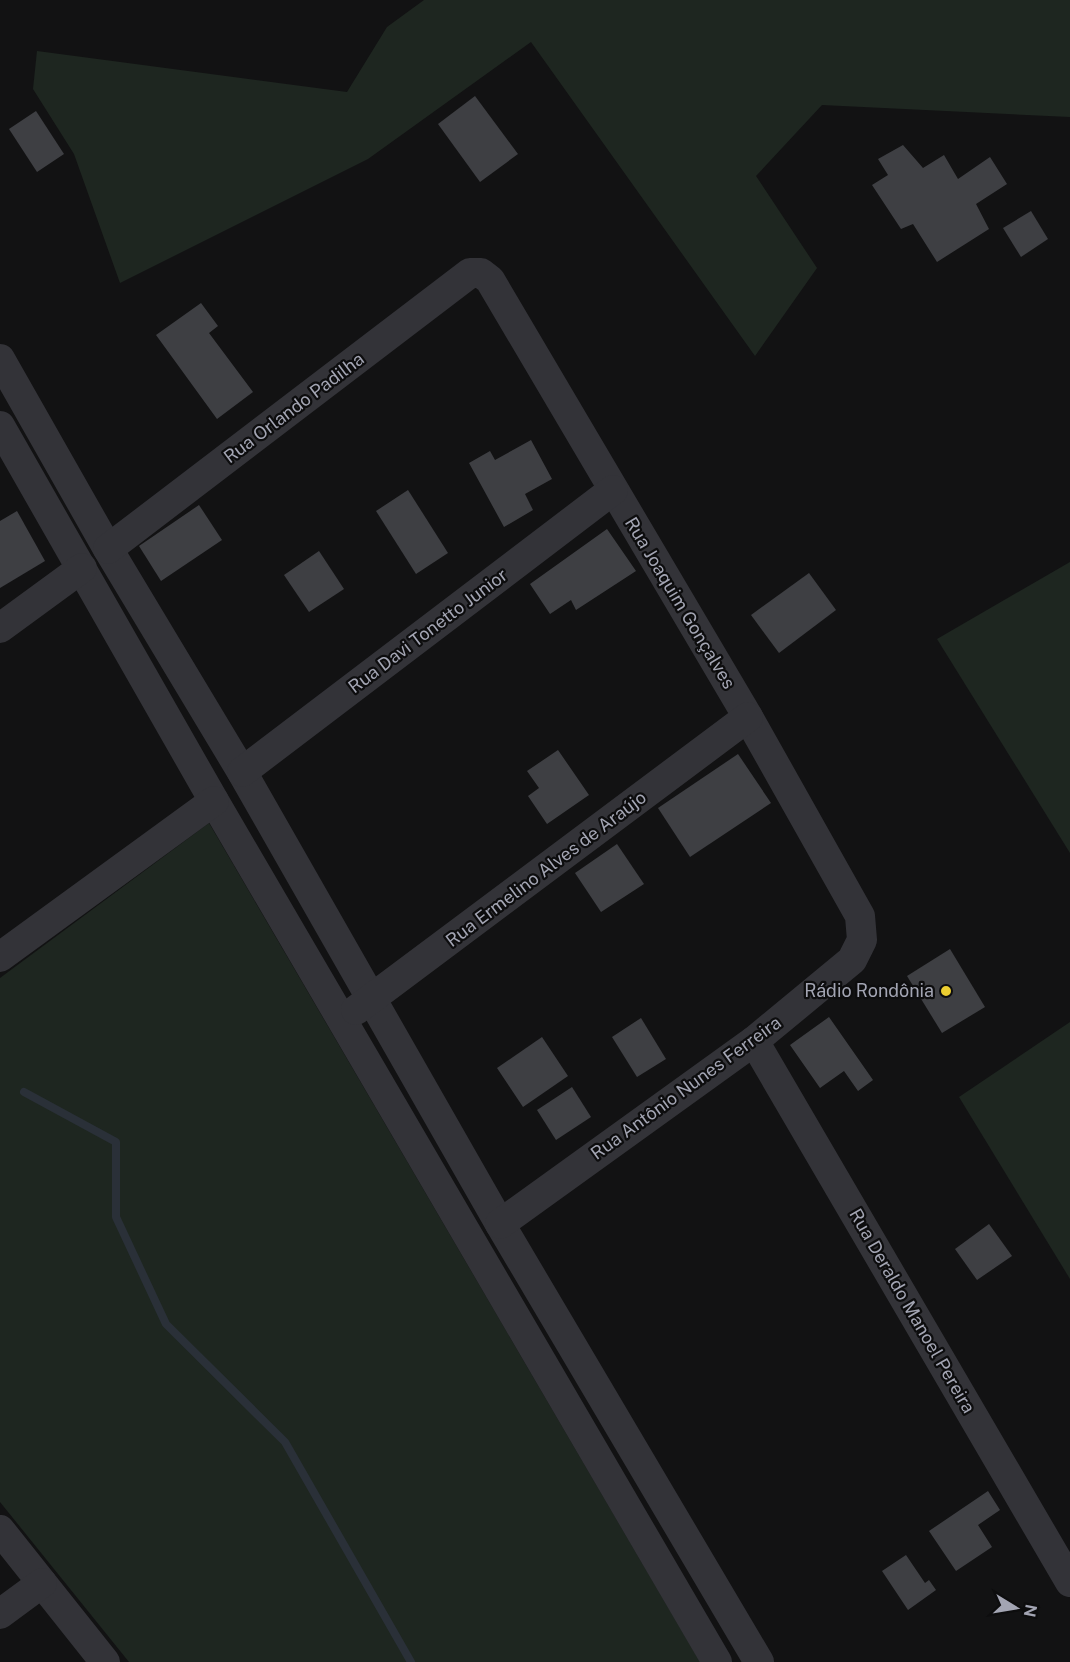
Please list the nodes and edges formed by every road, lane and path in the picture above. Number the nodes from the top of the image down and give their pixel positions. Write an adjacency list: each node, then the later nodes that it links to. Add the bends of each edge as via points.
1 (481, 273): 4 (street, Rua Joaquim Gonçalves, via 490,280); 5 (street, Rua Orlando Padilha, via 470,273)
2 (0, 359): 5 (street)
3 (0, 426): 6 (street)
4 (614, 490): 8 (street, Rua Joaquim Gonçalves); 9 (street, Rua Davi Tonetto Junior)
5 (108, 549): 9 (street)
6 (82, 567): 7 (street); 10 (street)
7 (0, 628)
8 (748, 717): 11 (street, Rua Joaquim Gonçalves, via 860,916); 13 (street, Rua Ermelino Alves de Araújo)
9 (242, 772): 13 (street)
10 (214, 801): 12 (street); 14 (street)
11 (862, 940): 15 (street, Rua Antônio Nunes Ferreira, via 852,960)
12 (0, 957)
13 (372, 1000): 14 (street, Rua Ermelino Alves de Araújo); 16 (street)
14 (342, 1019): 22 (street)
15 (754, 1041): 16 (street, Rua Antônio Nunes Ferreira); 18 (street, Rua Deraldo Manoel Pereira)
16 (500, 1224): 23 (street)
17 (0, 1530): 19 (street)
18 (1070, 1582)
19 (42, 1583): 20 (street); 21 (street)
20 (0, 1614)
21 (105, 1662)
22 (717, 1662)
23 (759, 1662)

